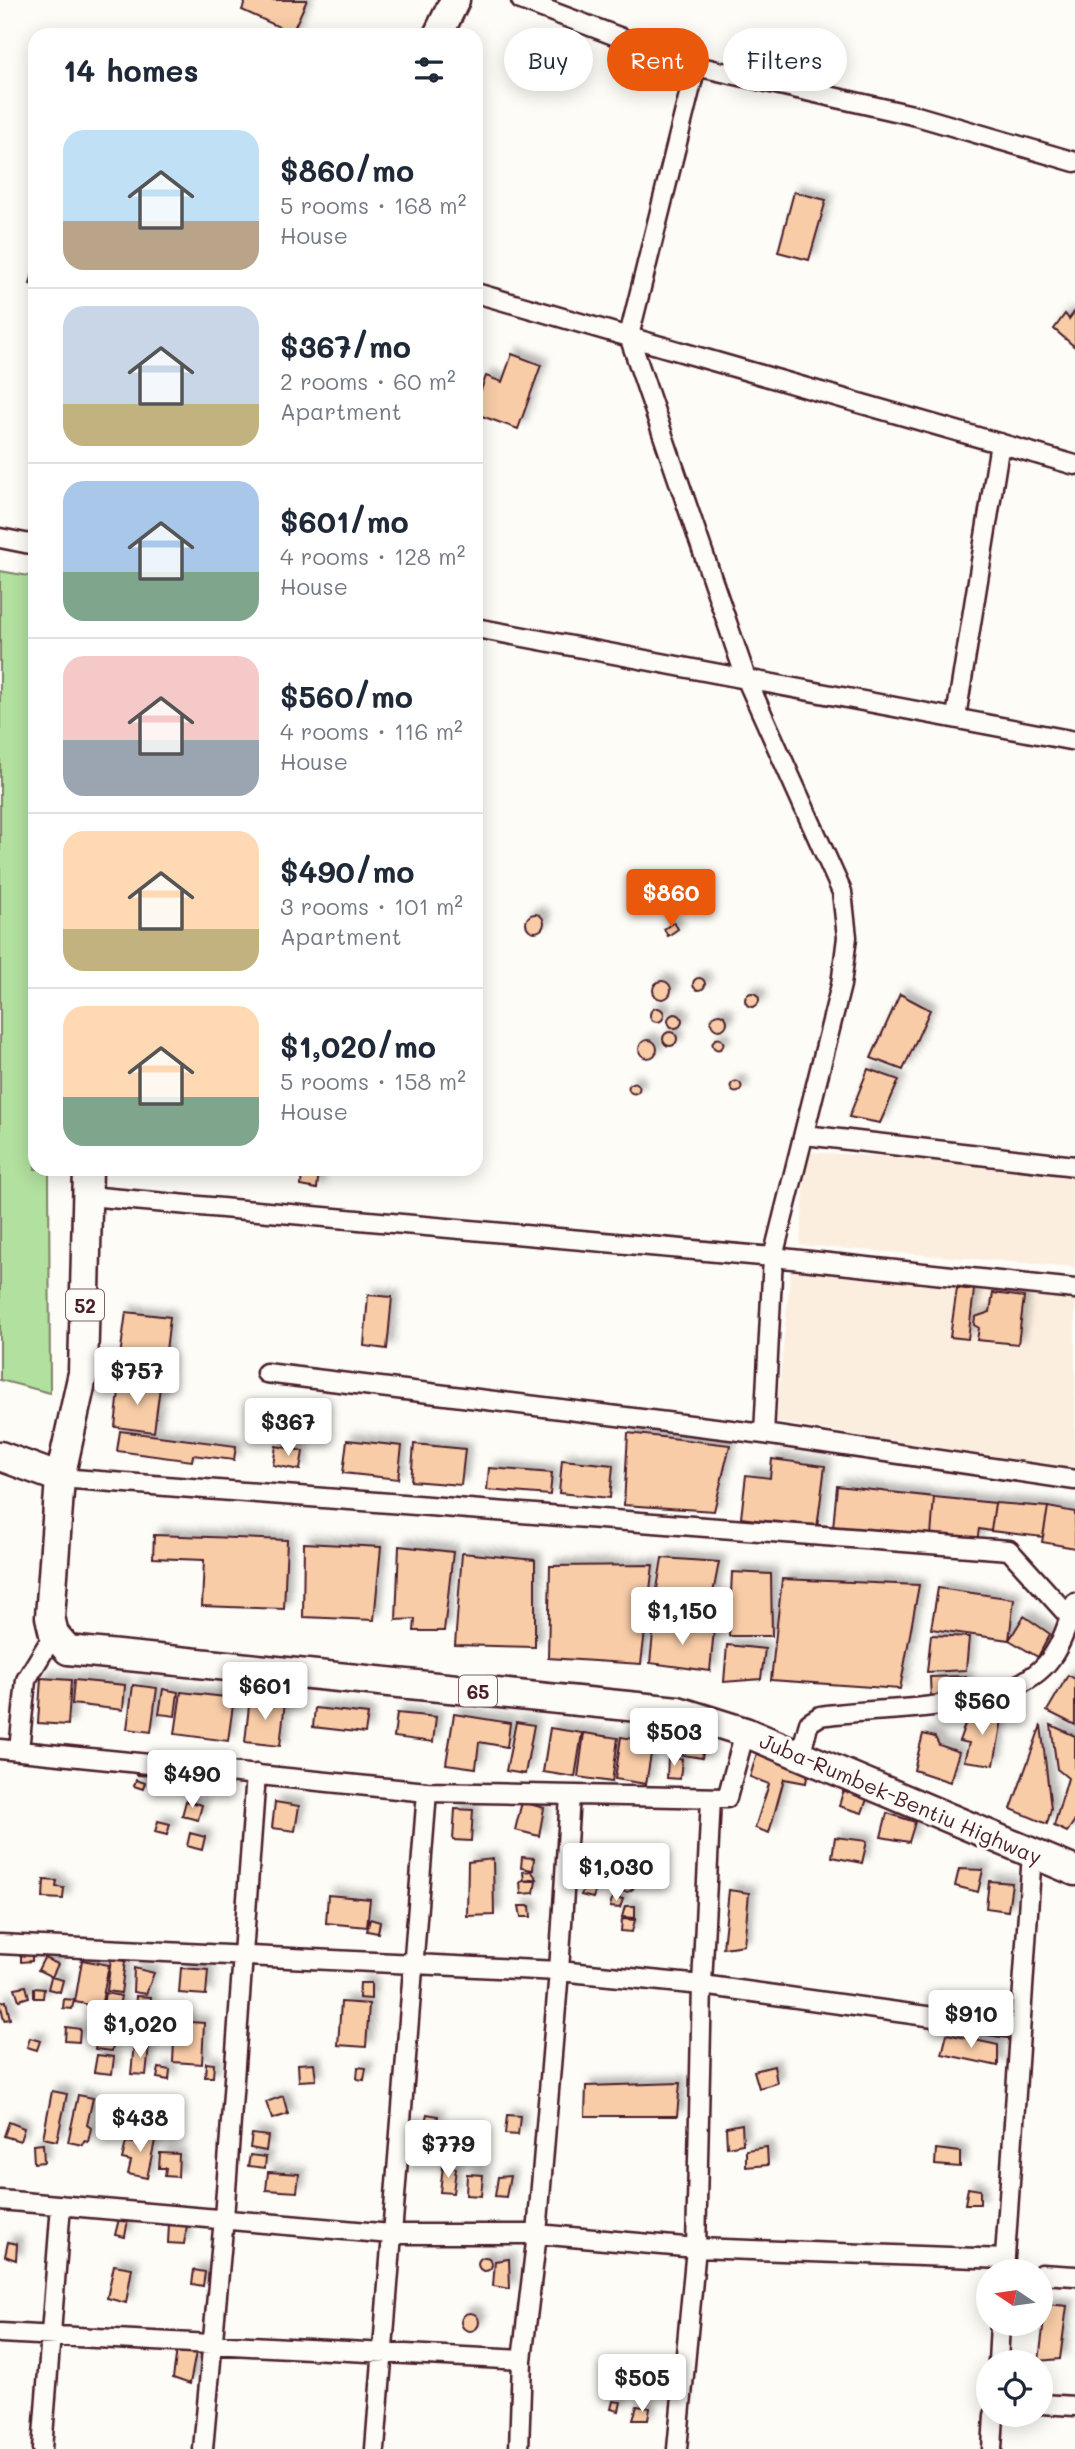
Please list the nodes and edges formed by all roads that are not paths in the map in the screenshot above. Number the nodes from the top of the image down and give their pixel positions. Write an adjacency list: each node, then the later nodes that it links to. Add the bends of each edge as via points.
1 (455, 0): 3 (main road)
2 (521, 0): 4 (street)
3 (441, 28)
4 (607, 32)
5 (709, 69): 7 (street, via 917,116)
6 (690, 91): 9 (street)
7 (1075, 162)
8 (483, 295): 9 (street)
9 (629, 336): 10 (street); 15 (street)
10 (1000, 443): 11 (street); 16 (street)
11 (1075, 465)
12 (0, 538): 13 (street)
13 (28, 544)
14 (483, 629): 15 (street)
15 (746, 678): 16 (street); 18 (street, via 842,892 848,937)
16 (956, 718): 17 (street)
17 (1075, 741)
18 (805, 1135): 19 (street); 21 (street)
19 (1075, 1166)
20 (88, 1183): 21 (street); 26 (main road, 52, via 83,1374)
21 (774, 1257): 22 (street); 24 (street)
22 (1075, 1289)
23 (266, 1373): 24 (street)
24 (764, 1434): 27 (street)
25 (0, 1456): 26 (main road)
26 (60, 1478): 28 (street, via 1009,1550); 29 (main road, via 50,1617)
27 (1075, 1480)
28 (1073, 1615): 33 (street, via 1051,1658 1030,1677 996,1693 935,1707 820,1716 809,1723)
29 (54, 1634): 30 (main road, Juba-Rumbek-Bentiu Highway / 65, via 68,1650 678,1711); 32 (street, via 26,1680)
30 (746, 1732): 33 (main road, Juba-Rumbek-Bentiu Highway / 65); 37 (street, via 726,1798)
31 (0, 1749): 32 (street)
32 (19, 1751): 34 (street)
33 (800, 1755): 38 (main road, Juba-Rumbek-Bentiu Highway / 65)
34 (256, 1774): 35 (street); 41 (street)
35 (427, 1792): 36 (street); 42 (street)
36 (570, 1796): 37 (street); 43 (street)
37 (711, 1798): 44 (street)
38 (1032, 1853): 39 (main road, Juba-Rumbek-Bentiu Highway / 65); 45 (street)
39 (1075, 1871)
40 (0, 1944): 41 (street)
41 (242, 1957): 42 (street); 48 (street)
42 (412, 1966): 43 (street); 49 (street)
43 (559, 1971): 44 (street); 50 (street)
44 (702, 1985): 45 (street); 51 (street)
45 (1020, 2029): 52 (street)
46 (0, 2200): 47 (street)
47 (61, 2205): 48 (street); 57 (street)
48 (224, 2218): 49 (street); 58 (street)
49 (391, 2234): 50 (street); 59 (street)
50 (537, 2234): 51 (street); 60 (street)
51 (696, 2248): 53 (street); 68 (street)
52 (1004, 2259)
53 (976, 2263)
54 (1054, 2275): 55 (street)
55 (1075, 2276)
56 (0, 2333): 57 (street)
57 (51, 2335): 58 (street); 64 (street)
58 (211, 2344): 59 (street); 65 (street)
59 (382, 2353): 60 (street); 66 (street)
60 (522, 2360): 67 (street)
61 (1053, 2405): 62 (street)
62 (1075, 2406)
63 (993, 2427): 69 (street)
64 (42, 2449)
65 (202, 2449)
66 (375, 2449)
67 (519, 2449)
68 (677, 2449)
69 (992, 2449)

